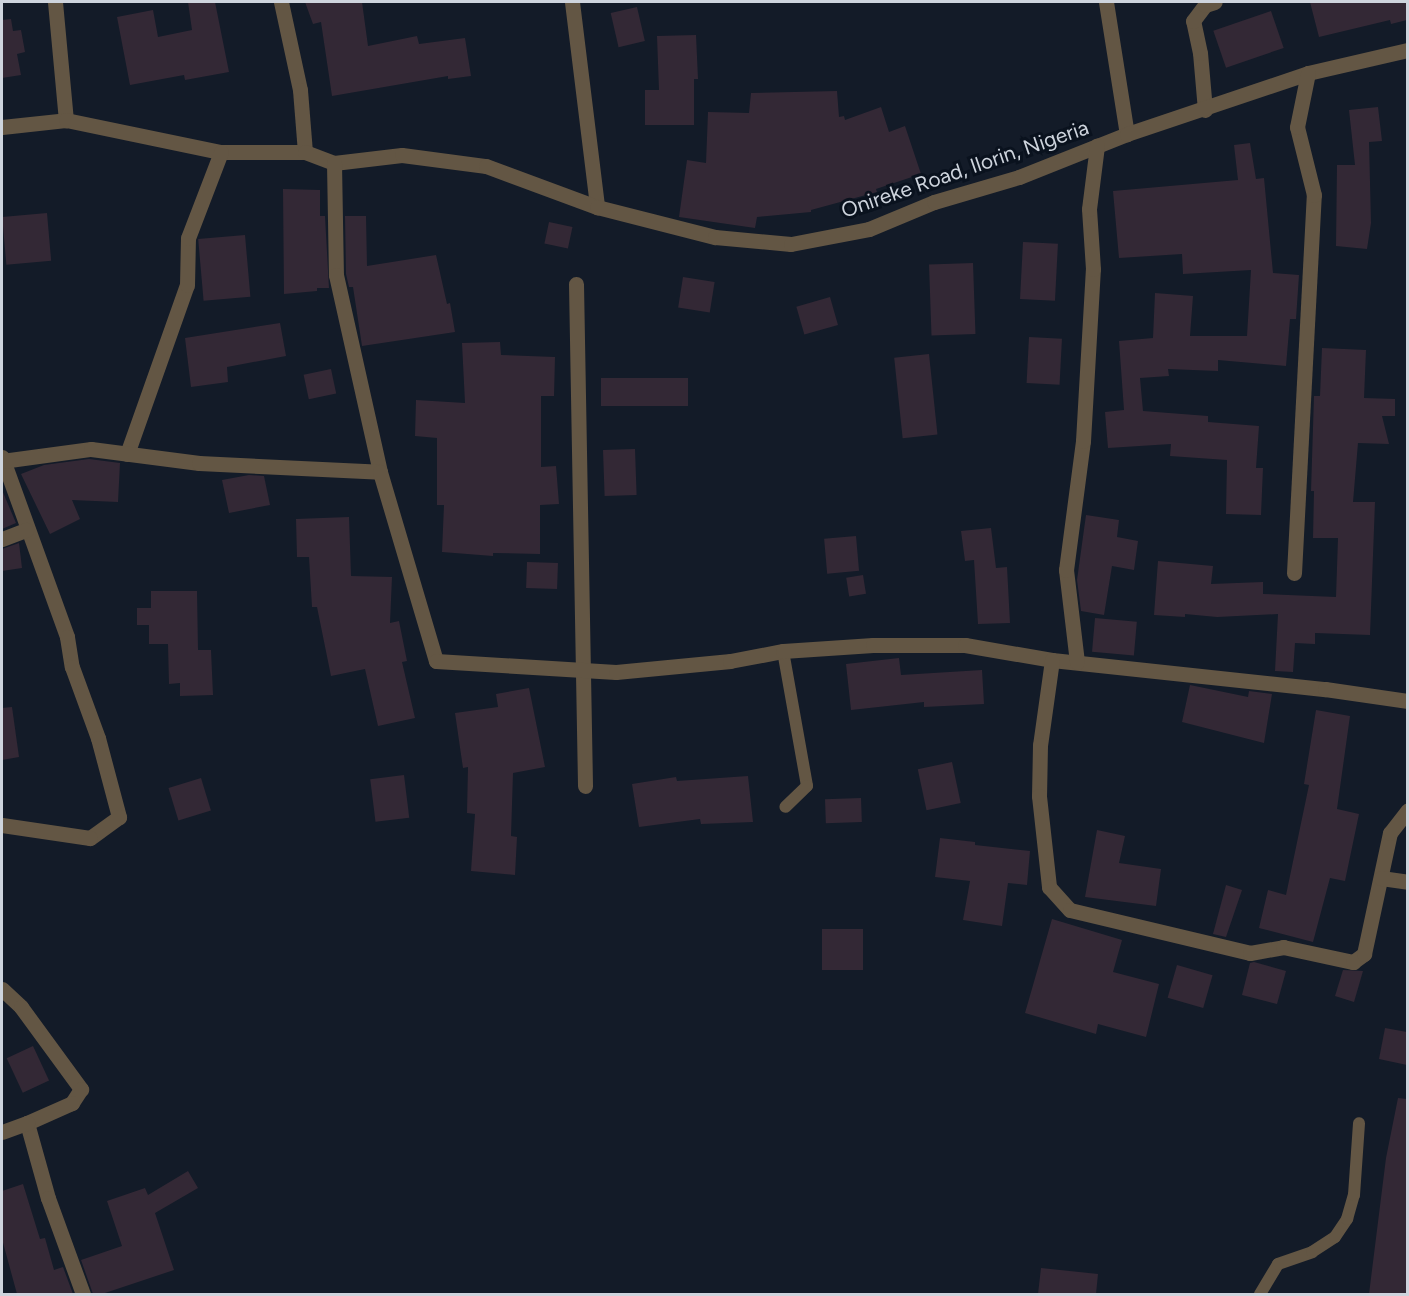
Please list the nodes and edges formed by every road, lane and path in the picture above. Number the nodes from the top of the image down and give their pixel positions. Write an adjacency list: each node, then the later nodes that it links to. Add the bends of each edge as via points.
1 (55, 2): 9 (street)
2 (281, 2): 14 (street, via 300,90)
3 (572, 2): 16 (street)
4 (1106, 2): 11 (street)
5 (1215, 2): 8 (street, via 1205,5 1193,21)
6 (1407, 50): 7 (street, Onireke Road, Ilorin, Nigeria)
7 (1308, 74): 8 (street, Onireke Road, Ilorin, Nigeria); 23 (street, via 1297,127 1314,195)
8 (1205, 110): 11 (street, Onireke Road, Ilorin, Nigeria)
9 (66, 120): 10 (street, Onireke Road, Ilorin, Nigeria); 13 (street, Onireke Road, Ilorin, Nigeria)
10 (2, 127)
11 (1127, 135): 12 (street, Onireke Road, Ilorin, Nigeria)
12 (1097, 146): 16 (street, Onireke Road, Ilorin, Nigeria, via 868,229 791,244 715,237); 26 (street, via 1089,209 1093,270 1083,441 1066,570)
13 (221, 152): 14 (street, Onireke Road, Ilorin, Nigeria); 18 (street, via 188,238 186,285)
14 (305, 152): 15 (street, Onireke Road, Ilorin, Nigeria)
15 (334, 163): 16 (street, Onireke Road, Ilorin, Nigeria, via 402,155 486,166); 20 (street, via 336,275)
16 (597, 207)
17 (576, 284): 27 (street)
18 (127, 454): 19 (street, via 91,449); 20 (street, via 199,463)
19 (2, 459): 21 (street)
20 (380, 472): 27 (street, via 436,661)
21 (26, 530): 22 (street); 32 (street, via 67,637 72,667 98,738 119,817 90,838)
22 (2, 539)
23 (1294, 573)
24 (783, 651): 25 (street, via 873,645 965,645); 27 (street, via 730,662 616,672); 30 (lane, via 807,786)
25 (1052, 660): 26 (street); 33 (street, via 1040,745 1039,796 1049,887 1070,910 1250,952 1283,947 1353,962 1364,954)
26 (1077, 662): 28 (street)
27 (583, 670): 29 (street)
28 (1407, 701)
29 (585, 786)
30 (785, 807)
31 (1407, 810): 33 (street, via 1390,833)
32 (2, 825)
33 (1381, 878): 34 (street)
34 (1407, 882)
35 (2, 989): 36 (street, via 21,1007 81,1089 72,1103)
36 (27, 1123): 38 (street); 39 (street, via 48,1198)
37 (1359, 1123): 40 (lane, via 1354,1196 1347,1218 1335,1237 1312,1252 1278,1264)
38 (2, 1132)
39 (83, 1294)
40 (1257, 1294)

